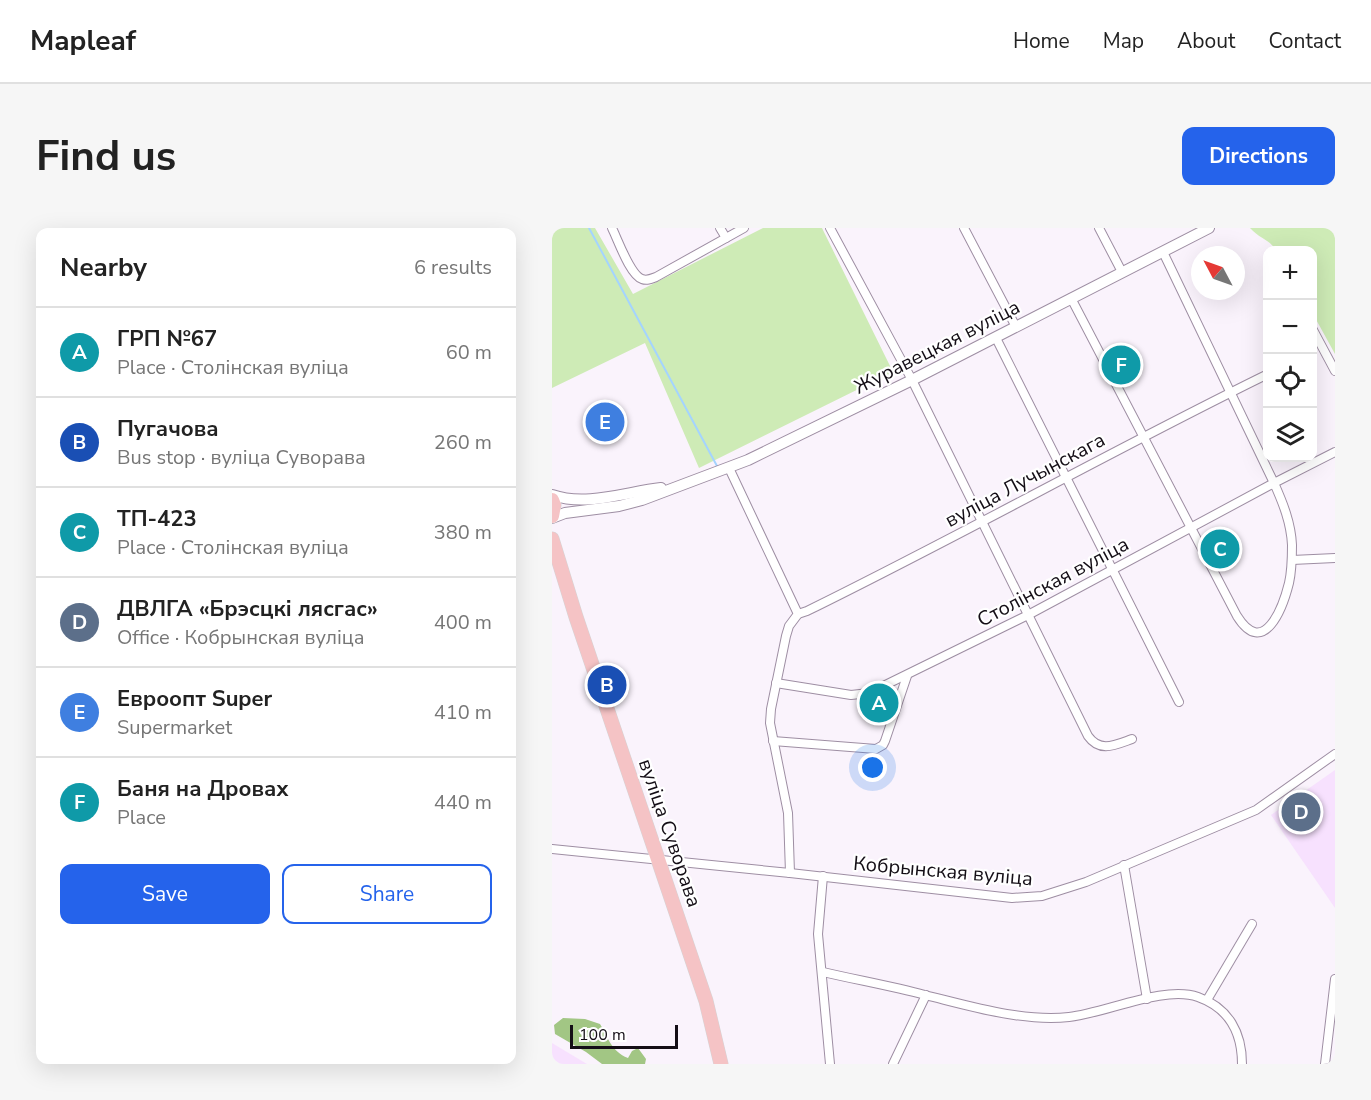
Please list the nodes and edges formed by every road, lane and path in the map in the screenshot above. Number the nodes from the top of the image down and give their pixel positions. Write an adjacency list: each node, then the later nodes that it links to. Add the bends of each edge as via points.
1 (612, 228): 8 (street, via 633,271 648,280)
2 (720, 228): 8 (street)
3 (744, 228): 8 (street)
4 (830, 228): 19 (street)
5 (964, 228): 12 (street)
6 (1099, 228): 10 (street)
7 (1209, 228): 9 (street, Журавецкая вуліца)
8 (726, 238)
9 (1163, 252): 10 (street, Журавецкая вуліца); 20 (street)
10 (1122, 272): 11 (street, Журавецкая вуліца)
11 (1071, 298): 12 (street, Журавецкая вуліца); 21 (street)
12 (1016, 327): 14 (street, Журавецкая вуліца)
13 (1317, 337): 15 (street)
14 (996, 338): 19 (street, Журавецкая вуліца); 24 (street)
15 (1322, 346): 16 (street); 17 (street)
16 (1317, 348)
17 (1335, 371)
18 (1263, 376): 20 (street, вуліца Лучынскага)
19 (912, 380): 23 (street, Журавецкая вуліца); 30 (street)
20 (1230, 392): 21 (street, вуліца Лучынскага); 25 (street)
21 (1144, 436): 24 (street, вуліца Лучынскага); 31 (street)
22 (1335, 452): 25 (street, Столінская вуліца)
23 (729, 468): 26 (street, Журавецкая вуліца); 37 (street)
24 (1065, 477): 30 (street, вуліца Лучынскага); 36 (street)
25 (1274, 483): 31 (street, Столінская вуліца); 34 (street, via 1289,521)
26 (677, 487): 27 (street, Журавецкая вуліца, via 582,499); 29 (street, Журавецкая вуліца, via 619,506)
27 (552, 495)
28 (552, 500): 29 (main road)
29 (552, 517)
30 (983, 522): 37 (street, вуліца Лучынскага); 38 (street)
31 (1190, 528): 34 (street, via 1237,616 1254,632 1265,631 1274,622 1287,589); 36 (street, Столінская вуліца)
32 (552, 539): 39 (main road, вуліца Суворава)
33 (1335, 558): 34 (street)
34 (1292, 560)
35 (552, 569): 39 (main road, вуліца Суворава)
36 (1112, 569): 38 (street, Столінская вуліца); 42 (street)
37 (798, 614): 41 (street, via 787,632)
38 (1028, 615): 40 (street, Столінская вуліца); 43 (street, via 1090,739 1103,747)
39 (576, 617): 47 (main road, вуліца Суворава)
40 (907, 675): 41 (street, Столінская вуліца, via 857,695); 44 (street, via 885,741 876,749)
41 (776, 683): 44 (street, via 770,717)
42 (1179, 702)
43 (1132, 739)
44 (773, 741): 49 (street, via 788,813)
45 (1335, 754): 48 (street, Кобрынская вуліца, via 1256,810)
46 (552, 849): 47 (street, Кобрынская вуліца)
47 (657, 859): 49 (street, Кобрынская вуліца); 57 (main road, вуліца Суворава, via 706,1001)
48 (1124, 865): 50 (street, Кобрынская вуліца, via 1064,889 1023,898); 55 (street)
49 (790, 873): 50 (street, Кобрынская вуліца)
50 (823, 876): 52 (street, via 818,934)
51 (1252, 924): 56 (street)
52 (823, 972): 54 (street); 58 (street)
53 (1335, 979): 61 (street)
54 (926, 995): 55 (street, via 983,1009 1049,1018 1079,1016); 59 (street)
55 (1147, 999): 56 (street, via 1185,994)
56 (1206, 1000): 60 (street, via 1232,1022 1239,1037)
57 (721, 1064)
58 (830, 1064)
59 (893, 1064)
60 (1242, 1064)
61 (1325, 1064)

